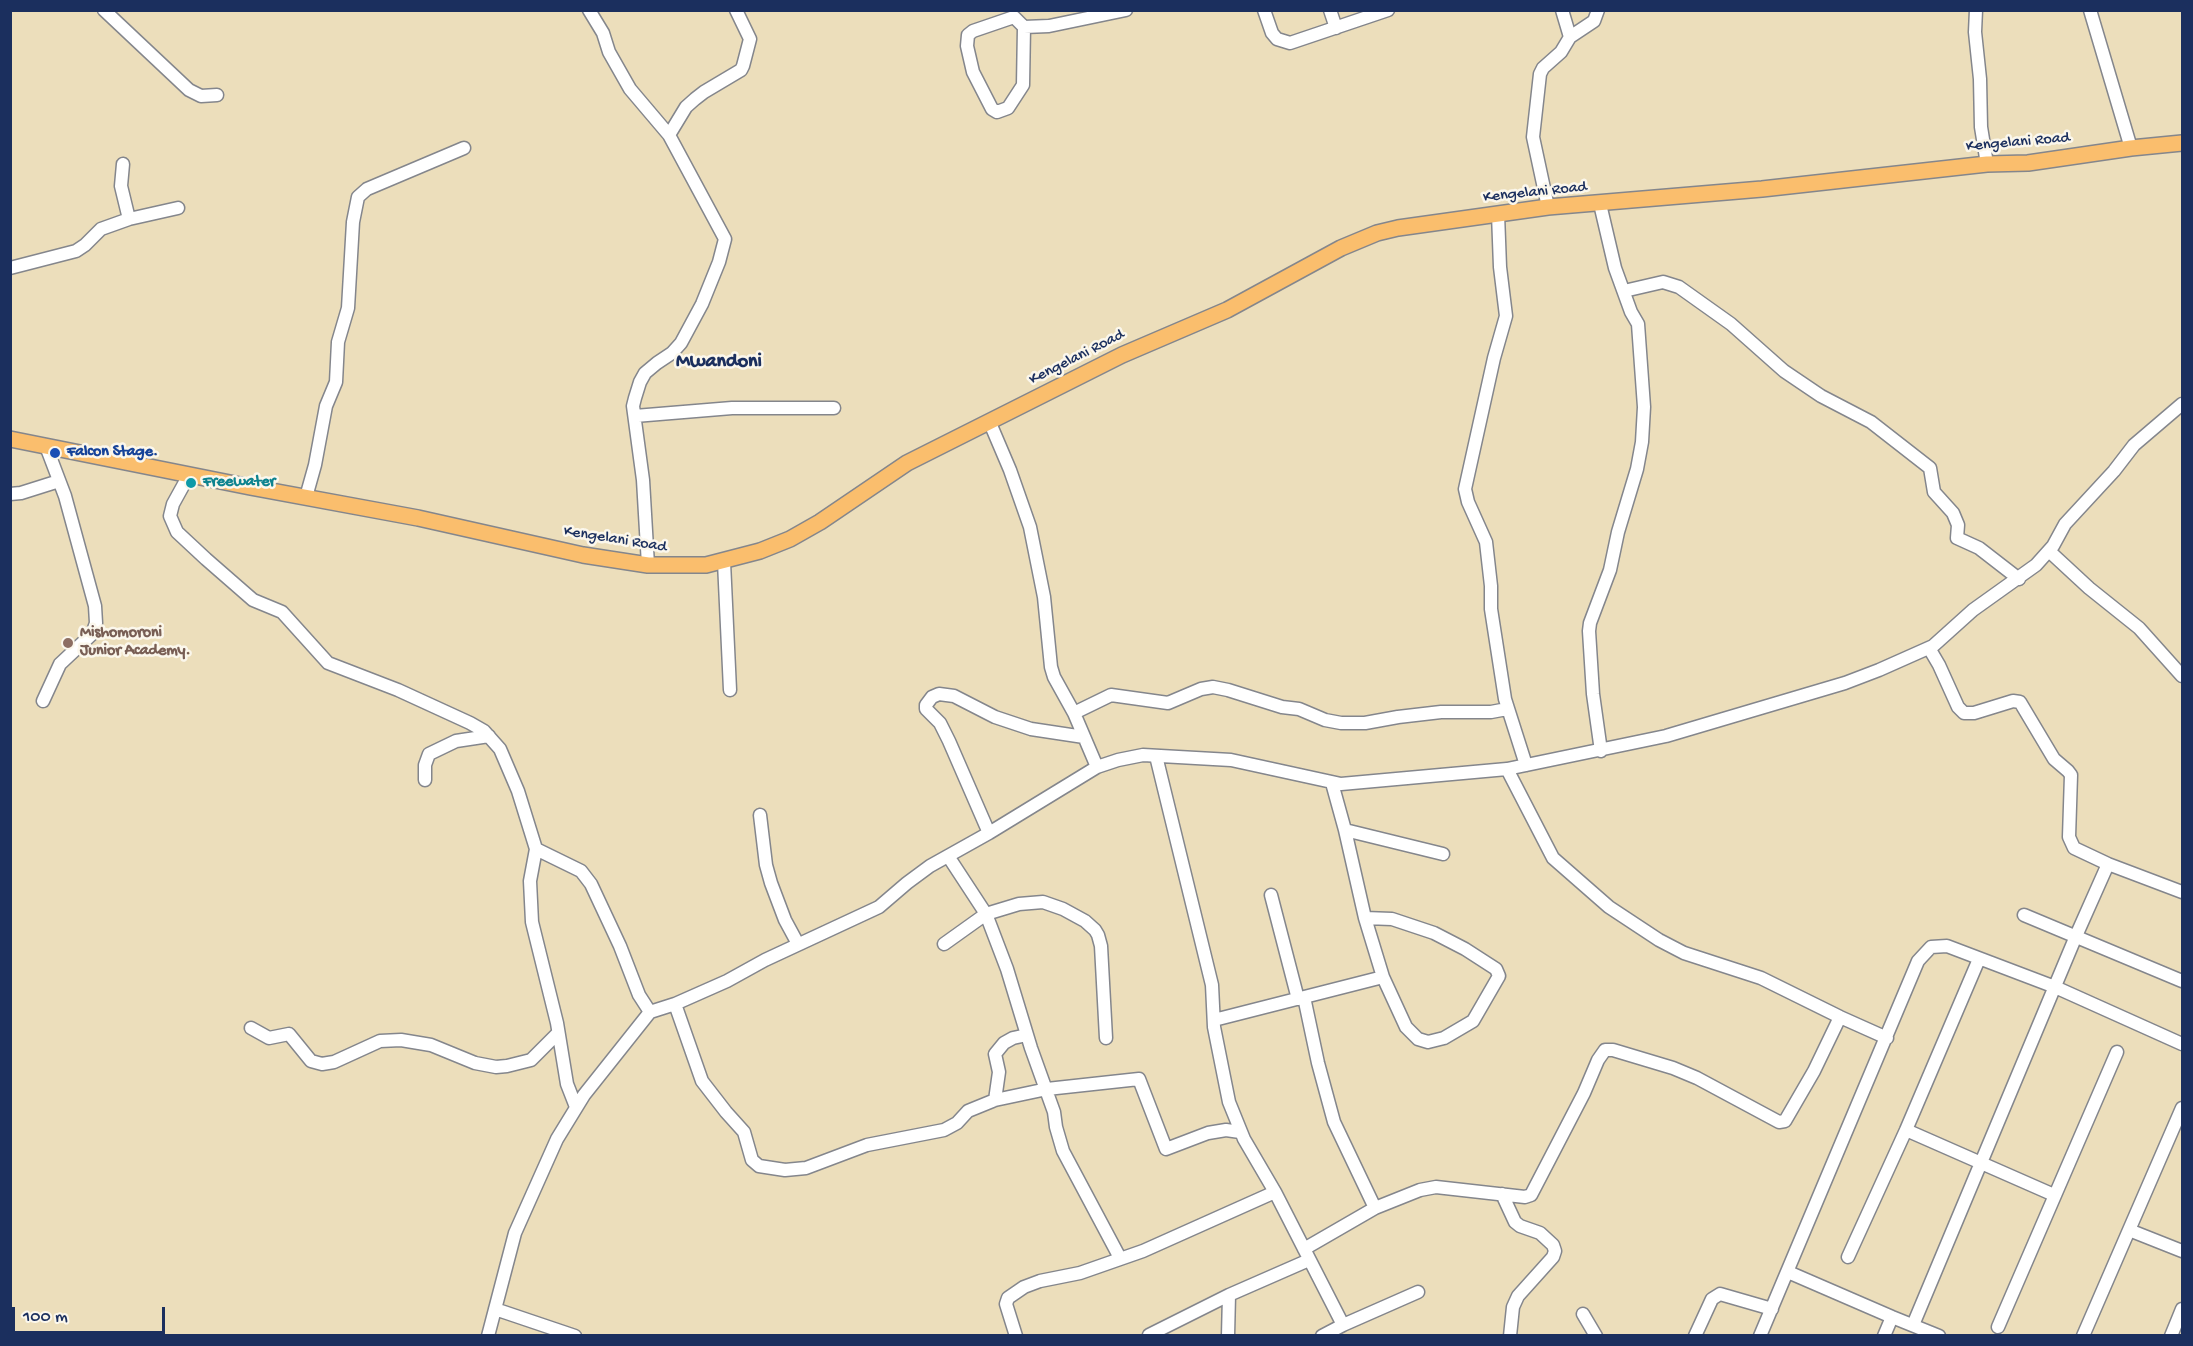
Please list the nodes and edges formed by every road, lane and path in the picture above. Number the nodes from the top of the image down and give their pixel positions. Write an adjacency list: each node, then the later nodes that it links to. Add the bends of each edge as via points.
1 (104, 10): 15 (street, via 189,90 201,96)
2 (589, 10): 16 (street, via 630,88)
3 (736, 10): 16 (street, via 750,39 741,70 686,107)
4 (1126, 10): 12 (street, via 1049,26)
5 (1264, 10): 13 (street, via 1272,33 1290,43)
6 (1330, 10): 13 (street)
7 (1388, 10): 13 (street)
8 (1562, 10): 14 (street)
9 (1598, 10): 14 (street, via 1594,21)
10 (1976, 10): 21 (street, via 1981,127)
11 (2090, 10): 19 (street)
12 (1024, 27): 12 (street, via 1014,17 968,35 973,72 994,110 1008,108 1022,88)
13 (1336, 28)
14 (1570, 38): 23 (street, via 1539,74 1533,137)
15 (217, 95)
16 (669, 135): 31 (street, via 724,239 702,304 681,343 648,369 640,382 634,398)
17 (2182, 143): 19 (main road, Kengelani Road)
18 (464, 148): 38 (street, via 367,189 358,197 348,308 338,342 336,382 326,406)
19 (2131, 148): 21 (main road, Kengelani Road, via 2028,163)
20 (123, 164): 26 (street, via 121,186)
21 (1987, 164): 22 (main road, Kengelani Road)
22 (1600, 204): 23 (main road, Kengelani Road); 28 (street)
23 (1548, 207): 25 (main road, Kengelani Road)
24 (178, 208): 26 (street)
25 (1498, 214): 32 (main road, Kengelani Road, via 1398,228 1361,240 1227,310 1122,355); 47 (street, via 1506,316 1465,489 1486,542 1491,609)
26 (129, 219): 27 (street, via 98,230 76,251)
27 (10, 268)
28 (1624, 291): 42 (street, via 1662,282 1679,287 1731,324 1784,371 1871,422 1930,468 1934,492 1953,513 1958,525 1957,538 1979,548); 51 (street, via 1638,324 1644,407 1637,470 1589,631)
29 (2182, 404): 39 (street, via 2134,445 2066,524)
30 (834, 408): 31 (street, via 732,408)
31 (635, 416): 41 (street)
32 (990, 423): 40 (main road, Kengelani Road, via 892,471 802,532); 48 (street, via 1030,527 1044,597 1051,667)
33 (10, 439): 34 (main road, Kengelani Road)
34 (46, 446): 35 (main road, Kengelani Road); 36 (street)
35 (189, 475): 38 (main road, Kengelani Road); 49 (street, via 171,511 177,532 253,600 282,612 330,665 416,697)
36 (59, 481): 37 (street); 46 (street, via 95,606 96,622 92,634 60,664)
37 (10, 494)
38 (306, 497): 41 (main road, Kengelani Road)
39 (2049, 551): 42 (street); 44 (street, via 2139,628)
40 (724, 562): 41 (main road, Kengelani Road); 45 (street)
41 (648, 565)
42 (2019, 579): 43 (street, via 1973,610)
43 (1929, 648): 51 (street, via 1845,683 1666,736); 64 (street, via 1964,713 2020,702 2054,759 2071,775 2071,844)
44 (2182, 676)
45 (730, 690)
46 (44, 700)
47 (1507, 709): 48 (street, via 1341,723 1213,687 1168,703 1111,695); 53 (street)
48 (1074, 713): 50 (street)
49 (489, 736): 56 (street, via 456,741 429,754); 61 (street, via 505,757)
50 (1084, 737): 54 (street); 60 (street, via 1031,729 994,717 954,696 939,694 932,698 926,709 950,741)
51 (1601, 751): 53 (street)
52 (1156, 756): 54 (street, via 1129,757); 57 (street, via 1231,760); 81 (street, via 1212,985)
53 (1526, 765): 55 (street)
54 (1097, 767): 60 (street)
55 (1507, 769): 57 (street); 80 (street, via 1553,858 1609,907 1684,953 1761,978)
56 (425, 780)
57 (1332, 783): 59 (street)
58 (760, 815): 71 (street, via 766,865)
59 (1345, 830): 62 (street); 69 (street)
60 (989, 833): 63 (street)
61 (536, 849): 79 (street, via 581,871 591,884); 83 (street, via 530,910)
62 (1443, 854)
63 (948, 856): 67 (street); 71 (street, via 879,907)
64 (2108, 864): 65 (street); 70 (street)
65 (2182, 892)
66 (1271, 895): 77 (street)
67 (986, 914): 72 (street); 84 (street); 85 (street, via 1043,902 1063,909 1095,930 1101,946)
68 (2024, 915): 70 (street)
69 (1365, 918): 74 (street); 74 (street, via 1392,920 1434,933 1481,959 1496,969 1499,976 1473,1021 1444,1038 1428,1042 1418,1040 1406,1027)
70 (2076, 936): 75 (street); 76 (street)
71 (798, 944): 78 (street)
72 (944, 944)
73 (1979, 958): 76 (street); 86 (street, via 1947,946 1931,947 1924,952); 93 (street)
74 (1383, 977): 77 (street)
75 (2182, 981)
76 (2055, 987): 87 (street); 95 (street)
77 (1301, 998): 81 (street); 99 (street, via 1334,1122)
78 (675, 1004): 79 (street); 90 (street, via 702,1082 744,1132 752,1160 759,1166 806,1168 867,1145 933,1133 953,1126 978,1105)
79 (650, 1012): 91 (street)
80 (1840, 1017): 86 (street); 97 (street, via 1795,1107 1783,1122 1673,1068 1605,1050 1535,1191 1525,1197)
81 (1214, 1020): 94 (street, via 1229,1102)
82 (251, 1028): 83 (street, via 269,1038 289,1034 311,1061 322,1064 374,1043 393,1040 431,1046 496,1067 531,1060)
83 (558, 1033): 91 (street, via 567,1084)
84 (1027, 1035): 89 (street); 90 (street, via 1004,1042 995,1054 999,1072)
85 (1106, 1038)
86 (1887, 1038): 105 (street)
87 (2182, 1044)
88 (2116, 1052): 98 (street)
89 (1047, 1089): 90 (street); 94 (street, via 1140,1079 1166,1149 1208,1132); 104 (street, via 1063,1151)
90 (995, 1100)
91 (576, 1107): 108 (street, via 557,1139 515,1233)
92 (2182, 1108): 100 (street)
93 (1906, 1130): 95 (street); 103 (street)
94 (1240, 1132): 96 (street)
95 (1981, 1164): 98 (street); 114 (street)
96 (1275, 1192): 102 (street); 104 (street)
97 (1502, 1194): 99 (street, via 1429,1188); 122 (street, via 1515,1222 1540,1233 1555,1251 1518,1296)
98 (2054, 1196): 115 (street)
99 (1375, 1208): 102 (street)
100 (2129, 1230): 101 (street); 128 (street)
101 (2182, 1251)
102 (1307, 1254): 107 (street); 113 (street)
103 (1848, 1257)
104 (1120, 1258): 118 (street, via 1015,1292 1006,1304)
105 (1788, 1272): 109 (street); 112 (street)
106 (1418, 1292): 113 (street)
107 (1229, 1294): 119 (street); 120 (street)
108 (495, 1309): 116 (street); 117 (street)
109 (1772, 1309): 124 (street, via 1720,1294 1712,1299); 125 (street)
110 (2182, 1310): 129 (street)
111 (1583, 1314): 123 (street)
112 (1892, 1317): 114 (street); 126 (street)
113 (1343, 1325): 121 (street)
114 (1913, 1325): 127 (street)
115 (1998, 1327)
116 (488, 1335)
117 (575, 1335)
118 (1016, 1335)
119 (1149, 1335)
120 (1228, 1335)
121 (1322, 1335)
122 (1510, 1335)
123 (1596, 1335)
124 (1695, 1335)
125 (1760, 1335)
126 (1884, 1335)
127 (1939, 1335)
128 (2083, 1335)
129 (2172, 1335)

